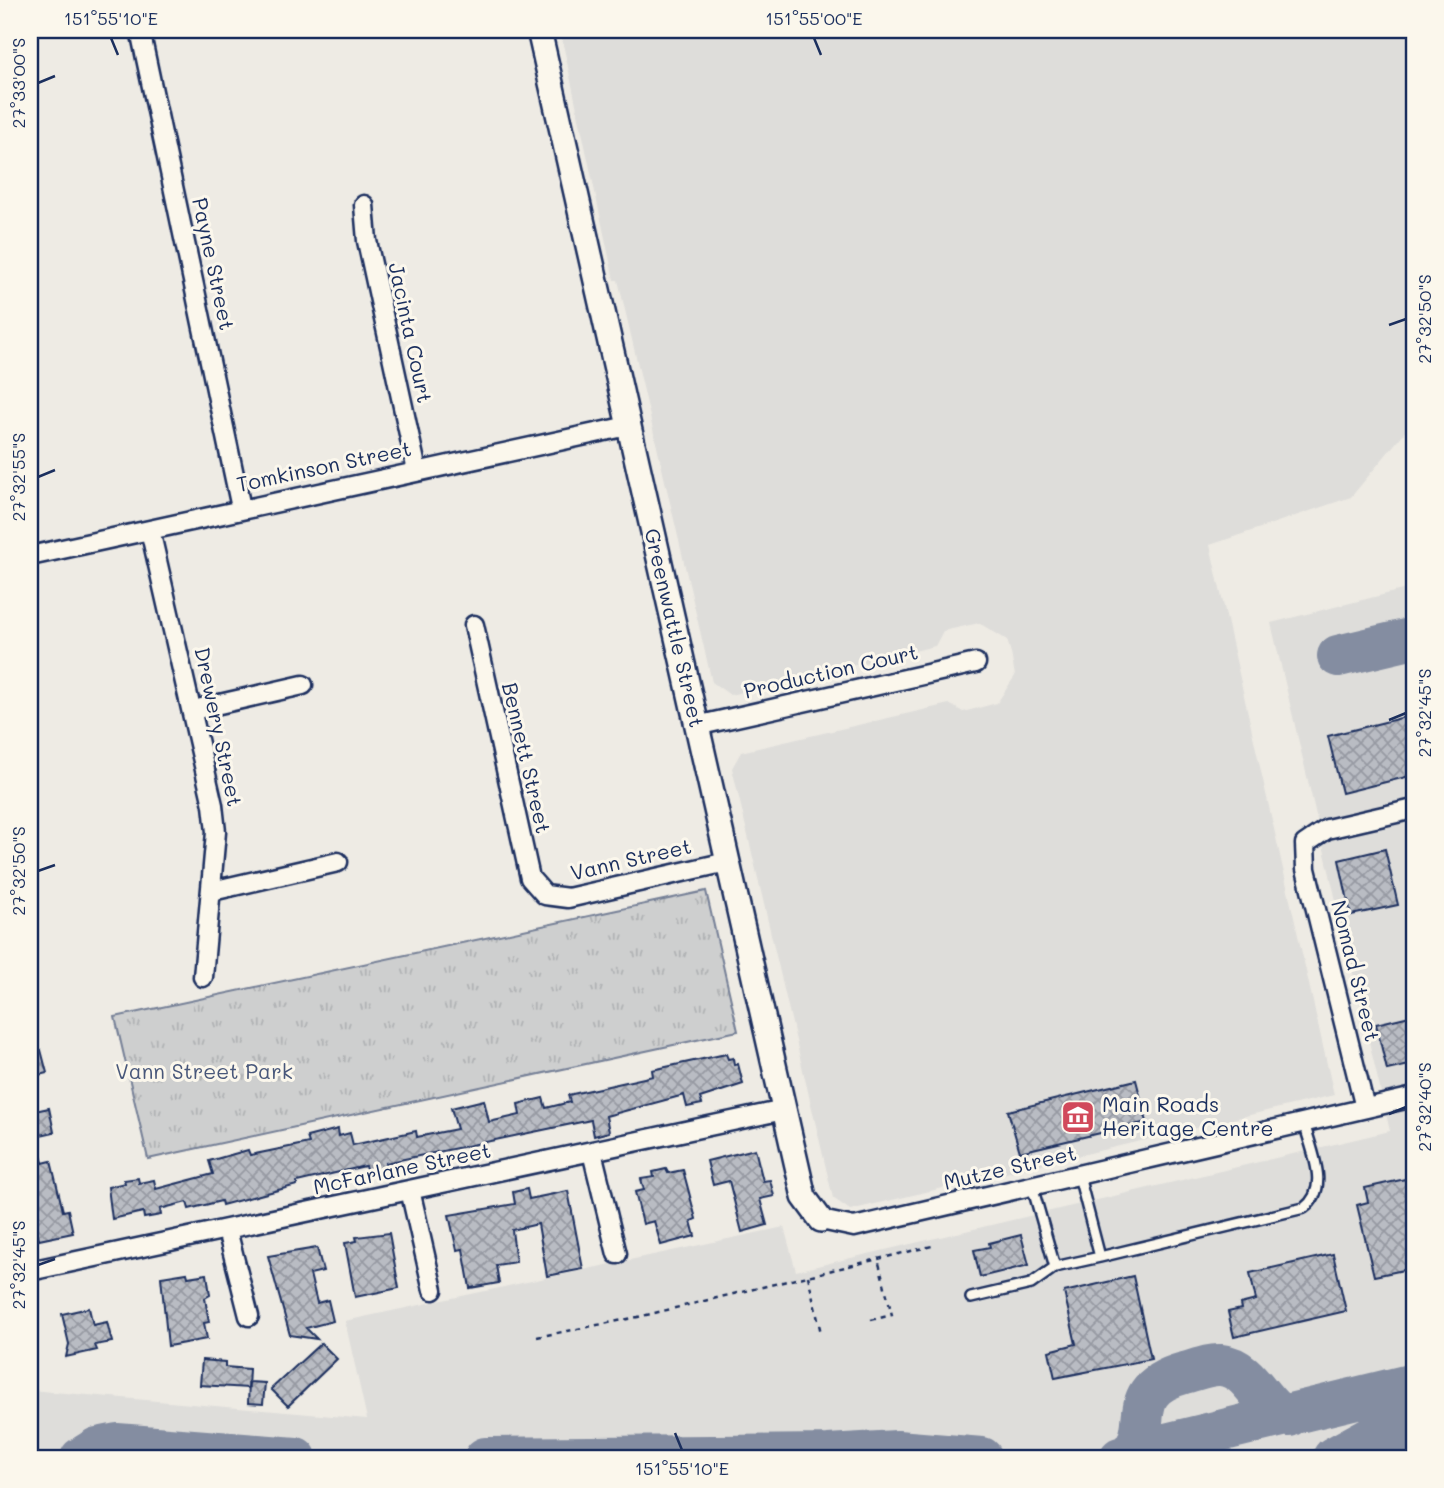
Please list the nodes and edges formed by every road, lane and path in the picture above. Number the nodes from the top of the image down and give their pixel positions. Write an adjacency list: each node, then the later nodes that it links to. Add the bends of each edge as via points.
1 (141, 30): 6 (street, Payne Street)
2 (539, 30): 4 (street, Greenwattle Street)
3 (364, 205): 5 (street, Jacinta Court, via 367,241)
4 (628, 426): 5 (street, Tomkinson Street); 13 (street, Greenwattle Street)
5 (417, 471): 6 (street, Tomkinson Street)
6 (241, 508): 7 (street, Tomkinson Street)
7 (150, 530): 8 (street, Tomkinson Street); 12 (street, Drewery Street)
8 (30, 556)
9 (474, 625): 18 (street, Bennett Street, via 530,878)
10 (976, 663): 13 (street, Production Court)
11 (303, 685): 12 (street)
12 (192, 710): 17 (street, Drewery Street, via 216,832)
13 (696, 726): 16 (street, Greenwattle Street)
14 (1414, 809): 21 (street, Nomad Street, via 1327,829 1305,844 1306,869)
15 (338, 862): 17 (street)
16 (727, 862): 18 (street, Vann Street, via 568,898); 22 (street, Greenwattle Street)
17 (212, 891): 19 (street, Drewery Street)
18 (545, 895)
19 (203, 978)
20 (1414, 1097): 21 (street, Mutze Street)
21 (1365, 1108): 23 (street, Mutze Street)
22 (784, 1110): 24 (street, McFarlane Street); 28 (street, Greenwattle Street, via 804,1197)
23 (1304, 1122): 25 (street, Mutze Street); 32 (lane, via 1319,1184 1316,1199 1304,1208)
24 (592, 1152): 27 (street, McFarlane Street); 31 (street)
25 (1079, 1176): 26 (street, Mutze Street); 32 (lane)
26 (1032, 1186): 28 (street, Mutze Street, via 854,1227); 34 (lane)
27 (410, 1190): 29 (street, McFarlane Street); 37 (street)
28 (821, 1220)
29 (227, 1230): 35 (street, McFarlane Street); 39 (street)
30 (932, 1245): 33 (path)
31 (617, 1254)
32 (1100, 1257): 34 (lane)
33 (878, 1259): 36 (path); 40 (path, via 892,1315)
34 (1055, 1267): 38 (lane, via 1031,1284)
35 (30, 1271)
36 (808, 1276): 41 (path); 42 (path)
37 (433, 1290)
38 (971, 1298)
39 (248, 1316)
40 (871, 1320)
41 (821, 1333)
42 (537, 1337)

